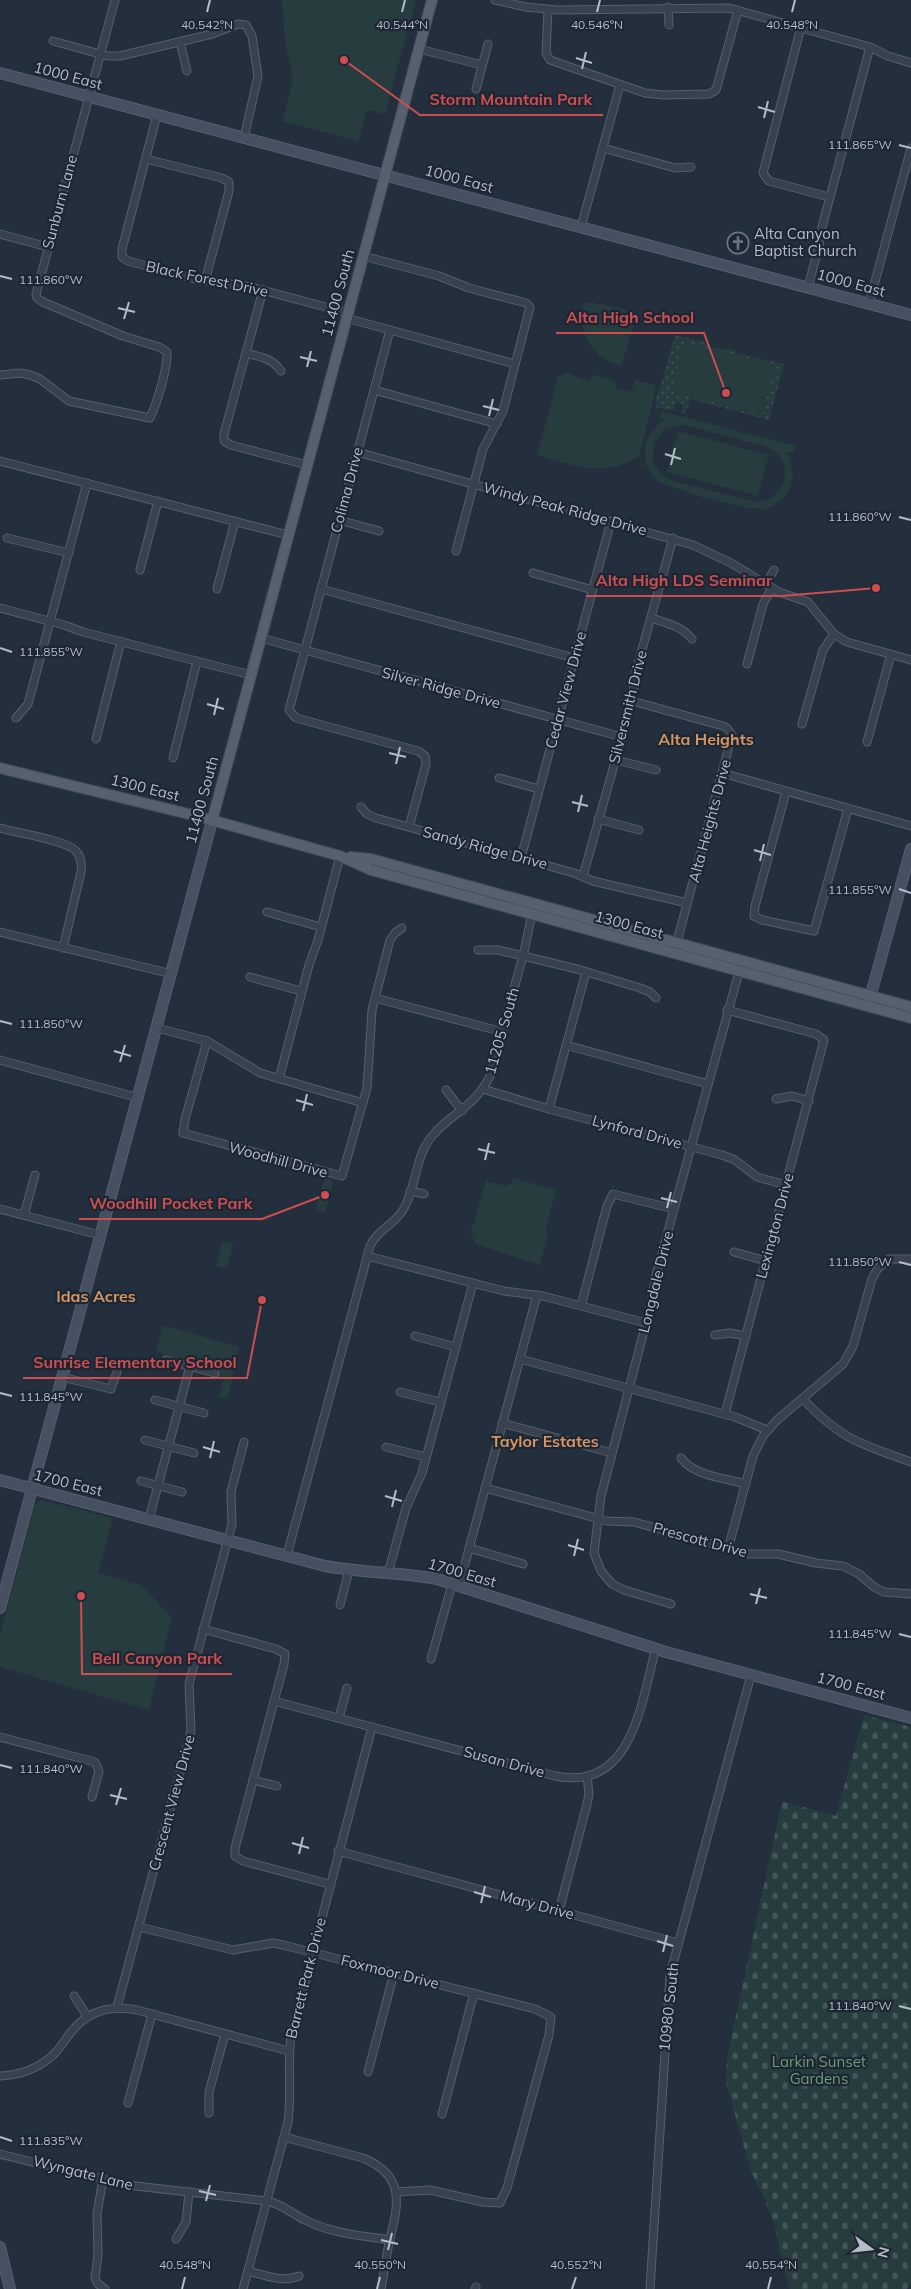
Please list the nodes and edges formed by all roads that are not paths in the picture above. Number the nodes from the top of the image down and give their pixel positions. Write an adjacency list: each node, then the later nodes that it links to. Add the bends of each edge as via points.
1 (115, 0): 14 (street, Sunburn Lane)
2 (432, 0): 13 (main road, 11400 South)
3 (495, 0): 5 (street)
4 (668, 7): 5 (street); 6 (street); 7 (street)
5 (548, 10): 19 (street, via 547,57)
6 (738, 10): 8 (street); 19 (street, via 716,90 709,94 664,96)
7 (669, 25)
8 (801, 27): 12 (street); 29 (street, via 763,170 764,177)
9 (53, 41): 14 (street)
10 (180, 42): 14 (street, via 120,56); 17 (street); 23 (street, via 238,24 251,30 258,76)
11 (488, 44): 16 (street)
12 (870, 47): 15 (street); 29 (street)
13 (419, 49): 16 (street); 28 (main road, 11400 South)
14 (101, 54): 21 (street, Sunburn Lane)
15 (911, 63)
16 (482, 65): 20 (street)
17 (188, 71)
18 (0, 74): 21 (main road, 1000 East)
19 (620, 85): 24 (street)
20 (476, 89)
21 (90, 97): 22 (main road, 1000 East); 32 (street, Sunburn Lane)
22 (158, 115): 23 (main road, 1000 East); 26 (street, Black Forest Drive)
23 (244, 138): 28 (main road, 1000 East)
24 (603, 148): 27 (street, via 675,168); 30 (street)
25 (911, 148): 37 (street)
26 (146, 159): 34 (street, Black Forest Drive, via 122,257); 34 (street, via 229,182)
27 (691, 167)
28 (385, 175): 30 (main road, 1000 East); 33 (main road, 11400 South)
29 (830, 197): 35 (street)
30 (582, 227): 35 (main road, 1000 East)
31 (0, 234): 32 (street)
32 (48, 247): 44 (street, Sunburn Lane, via 37,290 39,300 123,336 159,346 167,352 150,418 75,404 30,375)
33 (363, 256): 38 (main road, 11400 South); 42 (street, via 526,303 530,307)
34 (205, 281): 36 (street, Black Forest Drive)
35 (808, 287): 37 (main road, 1000 East)
36 (263, 290): 38 (street, Black Forest Drive); 41 (street)
37 (869, 304): 39 (main road, 1000 East)
38 (347, 315): 40 (street, Black Forest Drive); 49 (main road, 11400 South)
39 (911, 315)
40 (390, 330): 42 (street, Black Forest Drive); 45 (street, Colima Drive)
41 (246, 353): 43 (street, via 268,359); 49 (street, via 224,441)
42 (516, 364): 46 (street)
43 (280, 371)
44 (0, 375)
45 (374, 390): 46 (street); 47 (street, Colima Drive)
46 (497, 424): 51 (street, via 483,449)
47 (357, 452): 51 (street, Windy Peak Ridge Drive); 53 (street, Colima Drive)
48 (0, 461): 50 (street)
49 (307, 465): 57 (main road, 11400 South)
50 (88, 483): 52 (street); 61 (street)
51 (474, 484): 55 (street, Windy Peak Ridge Drive); 60 (street)
52 (158, 501): 54 (street); 62 (street)
53 (339, 520): 56 (street); 66 (street, Colima Drive)
54 (234, 521): 57 (street); 67 (street)
55 (611, 521): 59 (street, Windy Peak Ridge Drive); 68 (street, Cedar View Drive)
56 (379, 531)
57 (288, 535): 73 (main road, 11400 South)
58 (7, 538): 61 (street)
59 (673, 538): 65 (street, Windy Peak Ridge Drive, via 712,553); 70 (street, Silversmith Drive)
60 (456, 551)
61 (69, 553): 71 (street)
62 (140, 570)
63 (774, 570): 65 (street)
64 (533, 573): 68 (street)
65 (769, 586): 72 (street, Windy Peak Ridge Drive, via 808,602); 81 (street)
66 (321, 588): 76 (street, Colima Drive); 78 (street)
67 (217, 589)
68 (593, 590): 78 (street, Cedar View Drive)
69 (0, 608): 71 (street)
70 (651, 618): 74 (street, via 686,631); 83 (street, Silversmith Drive, via 636,671)
71 (50, 621): 75 (street); 84 (street, via 28,704)
72 (834, 634): 77 (street, Windy Peak Ridge Drive, via 847,642); 86 (street, via 823,650)
73 (261, 638): 76 (street, Silver Ridge Drive); 82 (main road, 11400 South)
74 (692, 639)
75 (121, 641): 80 (street); 88 (street)
76 (304, 650): 85 (street, Silver Ridge Drive); 103 (street, Sandy Ridge Drive, via 289,705 294,717 418,751 425,756 426,764)
77 (891, 654): 79 (street, Windy Peak Ridge Drive); 89 (street)
78 (574, 658): 85 (street, Cedar View Drive)
79 (911, 660)
80 (197, 661): 82 (street); 90 (street)
81 (746, 664)
82 (251, 675): 101 (main road, 11400 South)
83 (632, 701): 87 (street, Silversmith Drive); 94 (street, Alta Heights Drive, via 727,728 732,735)
84 (16, 718)
85 (558, 720): 87 (street, Silver Ridge Drive); 96 (street, Cedar View Drive)
86 (802, 724)
87 (622, 737): 91 (street, Silversmith Drive)
88 (96, 738)
89 (867, 742)
90 (173, 758)
91 (616, 760): 93 (street); 100 (street, Silversmith Drive)
92 (0, 768): 101 (main road, 1300 East)
93 (656, 770)
94 (722, 774): 97 (street); 110 (street, Alta Heights Drive)
95 (499, 778): 96 (street)
96 (539, 789): 108 (street, Cedar View Drive)
97 (786, 792): 99 (street); 99 (street, via 754,916 805,931 814,931)
98 (361, 807): 103 (street, via 376,818)
99 (848, 809): 102 (street)
100 (598, 819): 105 (street); 109 (street, Silversmith Drive)
101 (212, 821): 107 (main road, 1300 East); 122 (main road, 11400 South)
102 (911, 826)
103 (409, 827): 108 (street, Sandy Ridge Drive)
104 (0, 828): 116 (street, via 69,846 80,858 81,872)
105 (639, 830)
106 (911, 849): 127 (main road)
107 (340, 856): 112 (main road, 1300 East, via 371,870); 113 (street); 117 (main road, 1300 East, via 371,859)
108 (521, 858): 109 (street, Sandy Ridge Drive)
109 (583, 876): 110 (street, Sandy Ridge Drive)
110 (687, 904): 117 (street, Alta Heights Drive)
111 (267, 912): 113 (street)
112 (532, 914): 117 (main road, 1300 East); 119 (street, 11205 South)
113 (321, 927): 124 (street)
114 (402, 928): 125 (street, Woodhill Drive, via 390,940)
115 (0, 932): 116 (street)
116 (63, 948): 122 (street)
117 (676, 948): 120 (main road, 1300 East)
118 (478, 950): 119 (street, via 498,950)
119 (523, 956): 121 (street); 132 (street, 11205 South)
120 (740, 966): 127 (main road, 1300 East); 129 (street, Longdale Drive)
121 (586, 972): 126 (street, via 640,988); 134 (street)
122 (172, 974): 131 (main road, 11400 South)
123 (250, 977): 124 (street)
124 (302, 991): 136 (street)
125 (375, 998): 132 (street); 143 (street, Woodhill Drive, via 370,1020 369,1079)
126 (656, 998)
127 (869, 1001): 128 (main road, 1300 East); 130 (main road, 1300 East)
128 (911, 1007)
129 (727, 1010): 137 (street, Longdale Drive); 142 (street, Lexington Drive, via 824,1038)
130 (911, 1018)
131 (157, 1028): 133 (street); 140 (main road, 11400 South)
132 (503, 1032): 138 (street, 11205 South)
133 (207, 1041): 136 (street, via 253,1070); 143 (street, Woodhill Drive, via 183,1134 342,1176)
134 (566, 1045): 137 (street); 144 (street)
135 (0, 1060): 140 (street)
136 (279, 1080): 143 (street)
137 (708, 1084): 146 (street, Longdale Drive)
138 (483, 1089): 144 (street, Lynford Drive); 145 (street, 11205 South)
139 (446, 1090): 145 (street)
140 (139, 1098): 154 (main road, 11400 South)
141 (776, 1099): 142 (street, via 792,1096)
142 (809, 1101): 148 (street, Lexington Drive)
143 (363, 1102)
144 (549, 1109): 146 (street, Lynford Drive)
145 (462, 1111): 149 (street, 11205 South, via 440,1128 426,1145 416,1166)
146 (690, 1146): 148 (street, Lynford Drive, via 728,1157 757,1177); 152 (street, Longdale Drive)
147 (35, 1175): 153 (street)
148 (786, 1185): 158 (street, Lexington Drive)
149 (410, 1191): 150 (street); 156 (street, 11205 South, via 402,1213 377,1235)
150 (424, 1194)
151 (0, 1209): 153 (street)
152 (674, 1209): 161 (street, via 613,1194); 162 (street, Longdale Drive)
153 (24, 1215): 154 (street)
154 (100, 1235): 172 (main road, 11400 South)
155 (734, 1252): 158 (street)
156 (368, 1256): 159 (street); 204 (street, 11205 South)
157 (911, 1259): 175 (street, via 889,1259 878,1268 849,1356)
158 (766, 1261): 165 (street, Lexington Drive)
159 (472, 1283): 160 (street, via 512,1293); 166 (street)
160 (537, 1295): 161 (street); 167 (street)
161 (580, 1306): 162 (street)
162 (646, 1323): 173 (street, Longdale Drive)
163 (715, 1334): 165 (street)
164 (415, 1336): 166 (street)
165 (746, 1336): 180 (street, Lexington Drive)
166 (456, 1347): 177 (street)
167 (520, 1359): 173 (street); 181 (street)
168 (166, 1360): 169 (street)
169 (190, 1366): 171 (street); 178 (street)
170 (117, 1372): 172 (street, via 111,1389)
171 (214, 1373)
172 (62, 1377): 196 (main road, 11400 South)
173 (629, 1389): 180 (street); 188 (street, Longdale Drive)
174 (400, 1392): 177 (street)
175 (803, 1399): 182 (street); 191 (street, via 823,1420 848,1438)
176 (155, 1400): 178 (street)
177 (440, 1402): 189 (street)
178 (179, 1406): 179 (street); 185 (street)
179 (204, 1413)
180 (725, 1414): 182 (street)
181 (502, 1424): 188 (street); 197 (street)
182 (767, 1430): 194 (street, via 754,1456)
183 (145, 1440): 185 (street)
184 (244, 1442): 201 (street, Crescent View Drive, via 231,1492 232,1518)
185 (169, 1446): 187 (street); 195 (street)
186 (386, 1447): 189 (street)
187 (194, 1453)
188 (612, 1453): 199 (street, Longdale Drive)
189 (426, 1457): 207 (street, via 406,1508)
190 (681, 1458): 194 (street, via 696,1471)
191 (911, 1462)
192 (0, 1480): 196 (main road, 1700 East)
193 (140, 1481): 195 (street)
194 (746, 1484): 203 (street)
195 (158, 1486): 198 (street); 200 (street)
196 (31, 1488): 200 (main road, 1700 East); 212 (main road, 11400 South)
197 (485, 1488): 199 (street, Prescott Drive); 202 (street)
198 (182, 1492)
199 (597, 1518): 203 (street, Prescott Drive, via 634,1522); 210 (street, Longdale Drive, via 594,1553 596,1563 606,1578 624,1590)
200 (149, 1519): 201 (main road, 1700 East)
201 (228, 1539): 204 (main road, 1700 East); 213 (street, Crescent View Drive)
202 (469, 1548): 205 (street); 208 (street)
203 (728, 1549): 209 (street, Prescott Drive, via 755,1555 786,1555 843,1566 884,1592)
204 (287, 1555): 206 (main road, 1700 East)
205 (523, 1564)
206 (349, 1570): 207 (main road, 1700 East); 211 (street)
207 (388, 1573): 208 (main road, 1700 East, via 421,1576)
208 (455, 1585): 214 (main road, 1700 East); 215 (street)
209 (911, 1594)
210 (671, 1604)
211 (340, 1605)
212 (0, 1608)
213 (203, 1629): 218 (street, via 284,1654); 230 (street, Crescent View Drive, via 189,1684 192,1731)
214 (656, 1648): 216 (main road, 1700 East); 223 (street, Susan Drive, via 626,1747 611,1764)
215 (431, 1659)
216 (751, 1675): 220 (main road, 1700 East); 231 (street, 10980 South)
217 (347, 1688): 219 (street)
218 (274, 1701): 219 (street, Susan Drive); 224 (street)
219 (339, 1718): 221 (street, Susan Drive)
220 (911, 1718)
221 (372, 1727): 223 (street, Susan Drive, via 554,1776); 227 (street, Barrett Park Drive)
222 (0, 1737): 226 (street, via 95,1762 99,1770)
223 (587, 1776): 229 (street, via 587,1804)
224 (253, 1780): 225 (street); 228 (street, via 235,1856 243,1861)
225 (277, 1786)
226 (92, 1797)
227 (338, 1851): 228 (street, Barrett Park Drive); 229 (street, Mary Drive)
228 (329, 1884): 232 (street, Barrett Park Drive)
229 (558, 1911): 231 (street, Mary Drive)
230 (139, 1927): 232 (street, Foxmoor Drive, via 228,1950 273,1943); 236 (street, Crescent View Drive)
231 (678, 1943): 262 (street, 10980 South, via 668,1990)
232 (312, 1952): 233 (street, Foxmoor Drive); 240 (street, Barrett Park Drive)
233 (394, 1973): 234 (street, Foxmoor Drive); 241 (street)
234 (474, 1993): 245 (street); 251 (street, Foxmoor Drive, via 536,2009 551,2017 510,2179 500,2203 430,2190)
235 (74, 1996): 238 (street)
236 (117, 2007): 237 (street); 238 (street)
237 (152, 2014): 239 (street); 243 (street)
238 (87, 2016): 242 (street, via 41,2064 15,2075)
239 (225, 2034): 240 (street); 244 (street, via 209,2092)
240 (289, 2051): 246 (street, Barrett Park Drive, via 290,2105)
241 (368, 2072)
242 (0, 2076)
243 (128, 2103)
244 (209, 2113)
245 (442, 2114)
246 (284, 2137): 251 (street, via 375,2162 384,2170); 252 (street, Barrett Park Drive)
247 (4, 2155): 248 (street, Wyngate Lane); 249 (street, Wyngate Lane)
248 (0, 2159)
249 (103, 2179): 250 (street, Wyngate Lane); 259 (street, via 96,2214 98,2255 95,2278)
250 (189, 2192): 252 (street, Wyngate Lane); 253 (street, via 186,2222)
251 (396, 2192): 254 (street, via 398,2208)
252 (267, 2201): 254 (street, Wyngate Lane, via 278,2203 315,2224); 256 (street, Barrett Park Drive)
253 (176, 2239)
254 (390, 2240): 261 (street)
255 (0, 2248): 258 (main road)
256 (248, 2271): 257 (street, via 280,2279); 260 (street, Barrett Park Drive)
257 (299, 2276)
258 (10, 2289)
259 (105, 2289)
260 (243, 2289)
261 (381, 2289)
262 (650, 2289)

